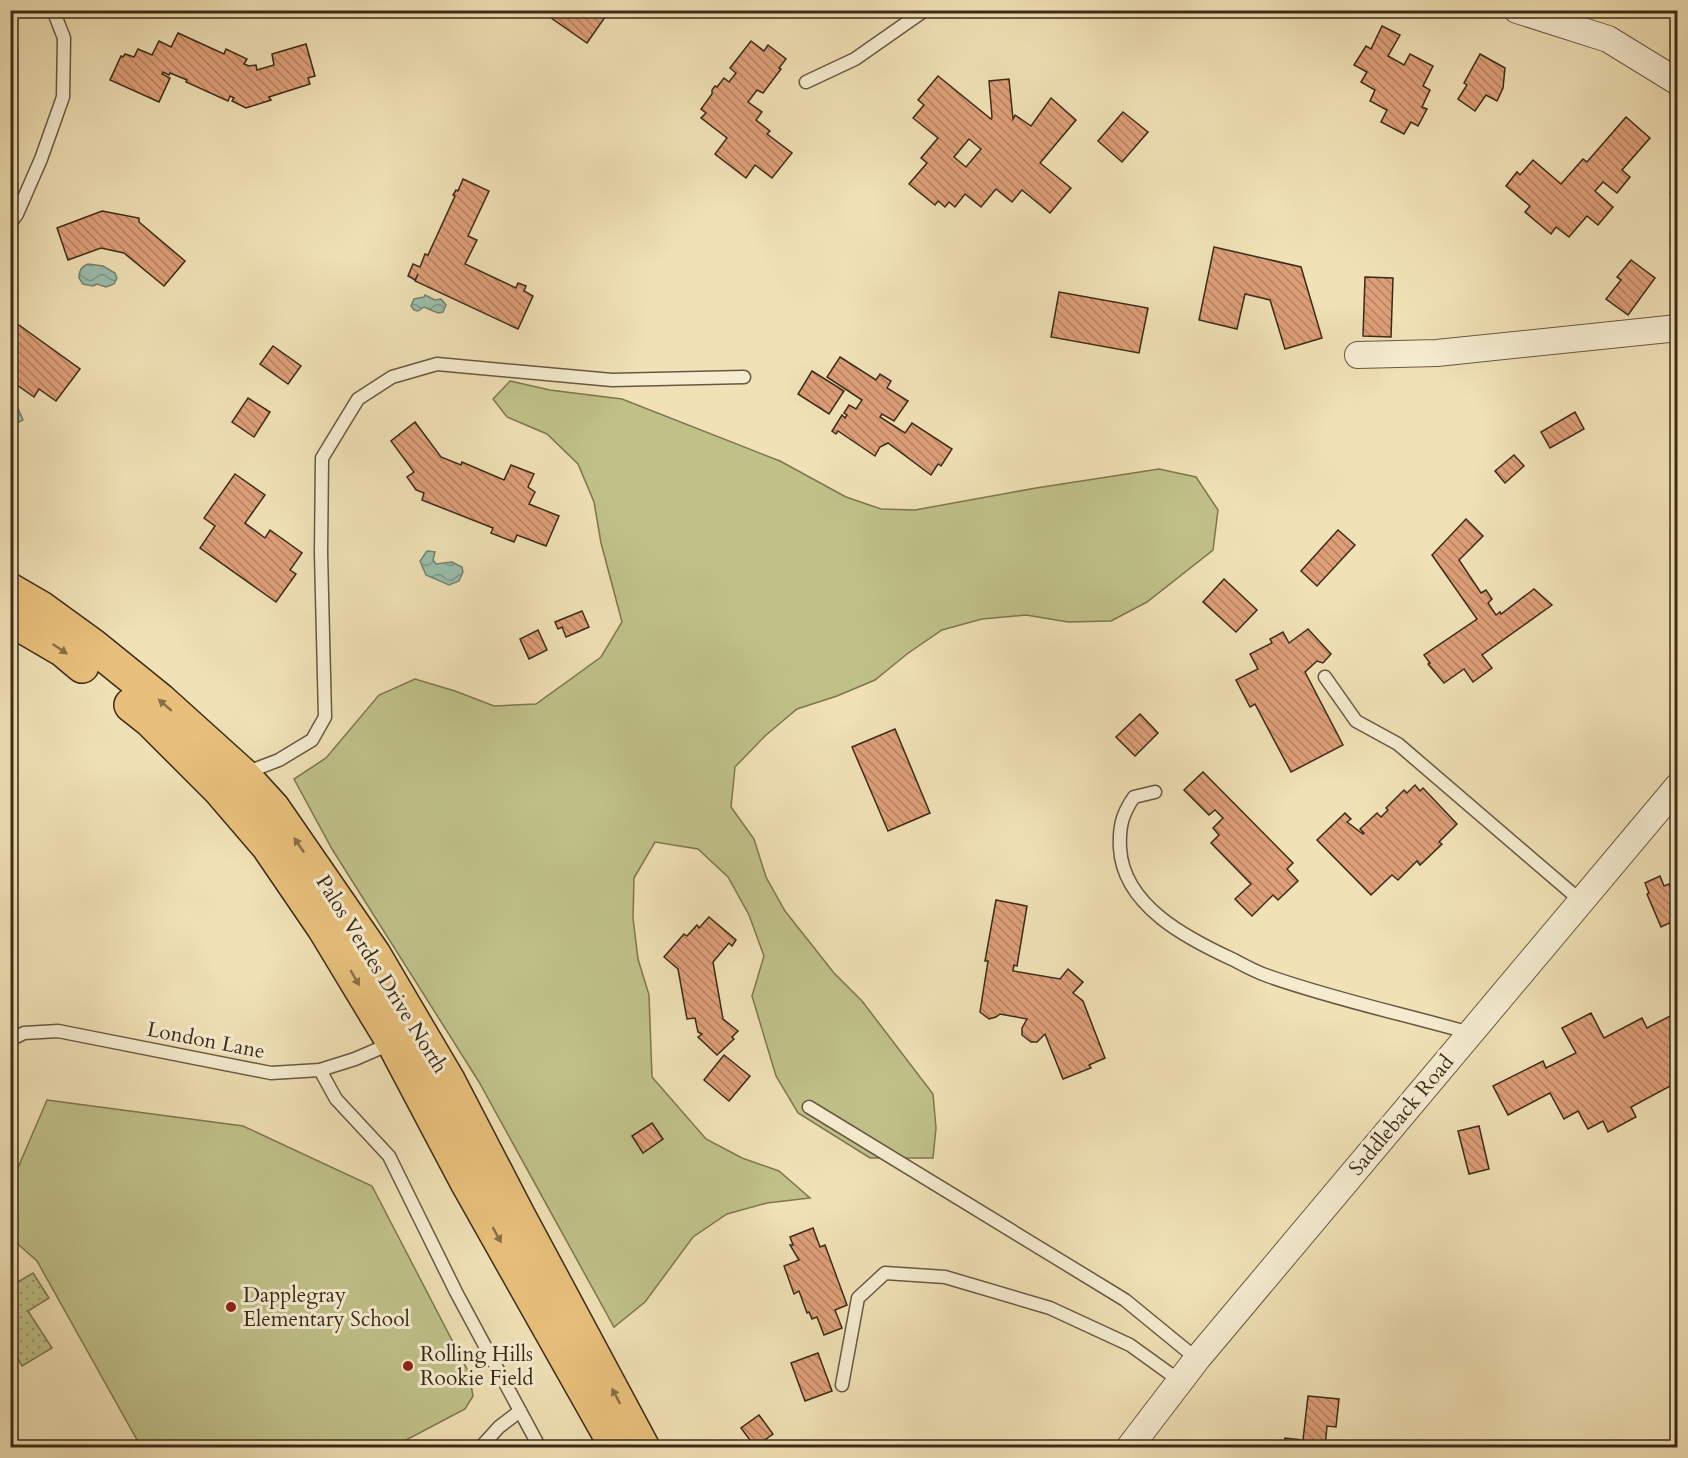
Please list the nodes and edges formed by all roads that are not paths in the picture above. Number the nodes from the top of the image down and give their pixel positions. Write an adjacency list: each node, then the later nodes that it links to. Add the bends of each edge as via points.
1 (53, 10): 6 (lane, via 64,38 63,97 41,159)
2 (925, 10): 4 (lane, via 855,59)
3 (1517, 10): 5 (street, via 1608,39)
4 (806, 82)
5 (1677, 82)
6 (10, 224)
7 (1677, 328): 8 (street, via 1437,352)
8 (1358, 355)
9 (744, 377): 13 (lane, via 612,380 437,364 392,377 358,399 322,458 325,717 312,740 279,760)
10 (10, 590): 13 (main road, Palos Verdes Drive North, one-way to 10, via 160,700 92,645)
11 (10, 619): 13 (main road, Palos Verdes Drive North, one-way to 13, via 63,650)
12 (1325, 677): 16 (lane, via 1356,721 1398,744)
13 (230, 781): 17 (main road, Palos Verdes Drive North, one-way to 13, via 273,808); 20 (main road, Palos Verdes Drive North, one-way to 20)
14 (1677, 786): 16 (street, Saddleback Road)
15 (1155, 792): 18 (lane, via 1134,796 1124,810 1119,828 1120,861 1137,894 1168,925 1266,975)
16 (1581, 901): 18 (street, Saddleback Road)
17 (373, 952): 20 (main road); 23 (main road, Palos Verdes Drive North, via 449,1082)
18 (1470, 1033): 24 (street, Saddleback Road)
19 (10, 1040): 21 (lane, London Lane, via 24,1033 58,1031 271,1072)
20 (393, 1042): 21 (lane, London Lane); 23 (main road, via 422,1066 485,1184); 30 (main road, Palos Verdes Drive North, one-way to 30)
21 (320, 1070): 27 (lane, via 336,1099 389,1156)
22 (809, 1107): 24 (lane, via 1125,1300)
23 (517, 1213): 31 (main road, Palos Verdes Drive North, one-way to 23)
24 (1197, 1359): 25 (street, Saddleback Road)
25 (1180, 1381): 26 (lane, via 1130,1345 1050,1308 945,1277 885,1273 858,1298); 32 (street, Saddleback Road)
26 (842, 1385)
27 (520, 1411): 28 (lane); 29 (lane)
28 (480, 1448)
29 (540, 1448)
30 (617, 1448)
31 (644, 1448)
32 (1129, 1448)

